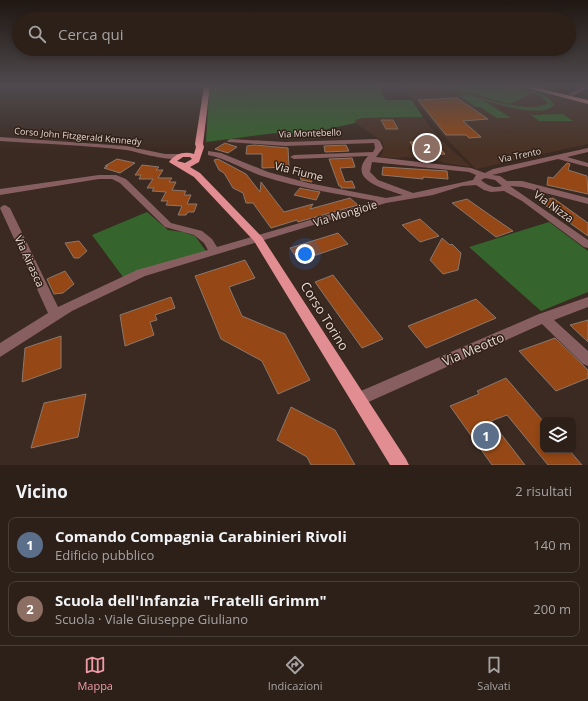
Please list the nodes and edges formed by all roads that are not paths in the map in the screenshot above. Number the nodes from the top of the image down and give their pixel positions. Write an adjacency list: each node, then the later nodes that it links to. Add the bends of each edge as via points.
1 (204, 108): 4 (main road, Corso Torino)
2 (0, 139): 10 (street, Corso John Fitzgerald Kennedy, via 126,148 142,150 162,159)
3 (230, 141): 7 (street, Via Montebello, via 291,145 377,141 379,148)
4 (199, 144): 10 (main road); 11 (main road, Corso Torino, via 200,150)
5 (588, 150): 8 (street, Via Trento)
6 (211, 153): 19 (street, Via Fiume, via 229,157 252,170 281,179)
7 (373, 156): 9 (street); 15 (street, via 471,170); 18 (street, Via Montebello, via 366,167 371,179 383,186)
8 (558, 156): 12 (street, Via Trento); 15 (street, Via Trento, via 493,171)
9 (294, 157)
10 (179, 158): 11 (main road); 13 (main road, Corso Torino, via 176,164)
11 (195, 160): 13 (main road); 14 (main road, Corso Torino)
12 (588, 165)
13 (182, 166): 14 (main road, Corso Torino)
14 (197, 175): 22 (main road, Corso Torino)
15 (484, 178): 16 (street, via 497,178); 16 (street, via 488,188 498,190); 18 (street, Via Mongioie)
16 (505, 186): 20 (street, via 522,184); 23 (street, Via Nizza)
17 (0, 192): 24 (street, via 99,177 119,179 168,226 198,233 208,241)
18 (411, 195): 19 (street, Via Mongioie)
19 (385, 201): 22 (street, Via Mongioie)
20 (588, 201)
21 (5, 208): 26 (street, Via Airasca)
22 (258, 239): 24 (street, Via Mongioie); 30 (main road, Corso Torino)
23 (588, 245)
24 (214, 251): 26 (street, Via Mongioie, via 141,274 106,288)
25 (588, 302): 27 (street, Via Meotto)
26 (55, 314): 28 (street, Via Mongioie)
27 (544, 318): 29 (street); 30 (street, Via Meotto)
28 (0, 352)
29 (588, 360)
30 (359, 398): 31 (main road, Corso Torino)
31 (400, 465)

